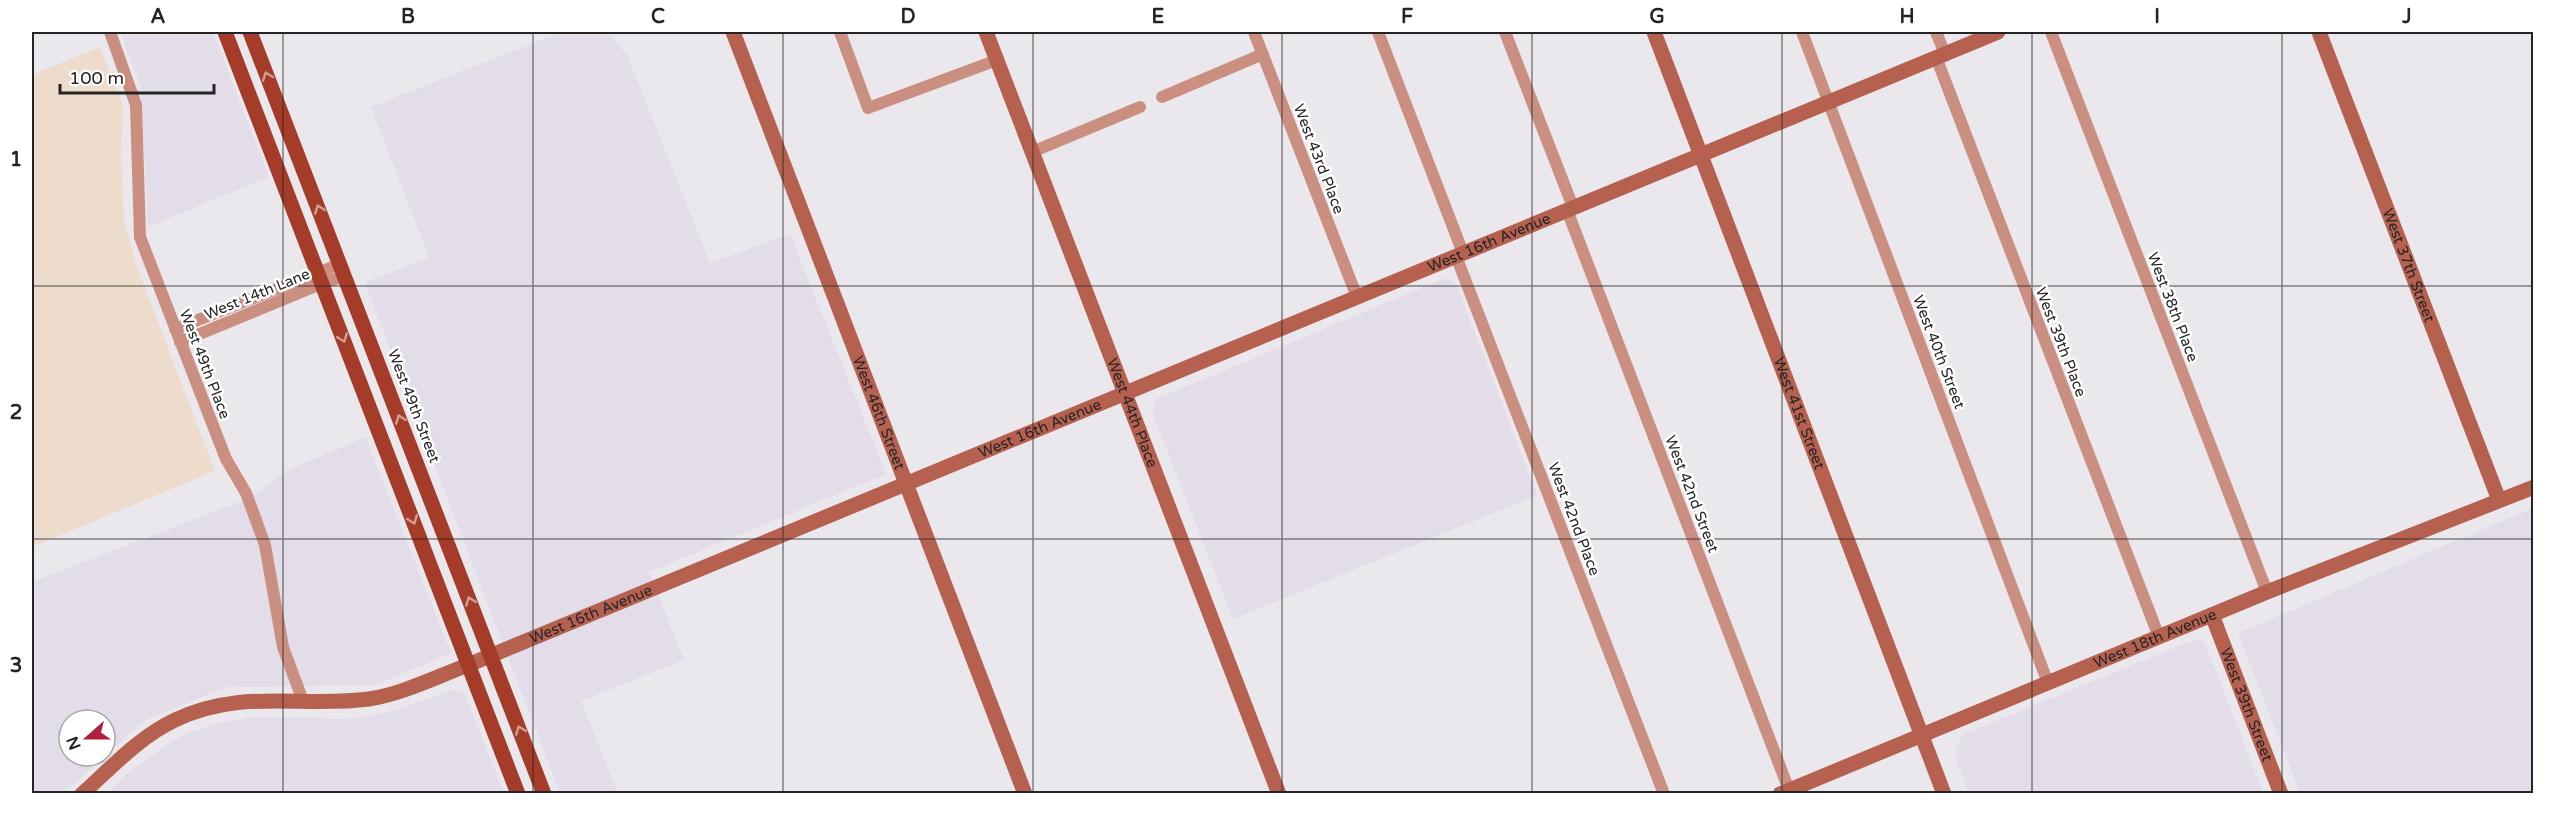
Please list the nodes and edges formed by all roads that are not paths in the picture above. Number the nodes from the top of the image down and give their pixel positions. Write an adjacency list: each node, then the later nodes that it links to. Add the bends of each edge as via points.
1 (110, 32): 29 (street, West 49th Place, via 136,105 140,237)
2 (225, 32): 27 (main road)
3 (250, 32): 26 (main road, West 49th Street, one-way to 3)
4 (733, 32): 32 (street, West 46th Street)
5 (840, 32): 18 (street, via 868,108)
6 (986, 32): 18 (street, West 44th Place)
7 (1254, 32): 16 (street, West 43rd Place)
8 (1378, 32): 25 (street, West 42nd Place)
9 (1505, 32): 24 (street, West 42nd Street)
10 (1654, 32): 23 (street, West 41st Street)
11 (1802, 32): 20 (street, West 40th Street)
12 (1936, 32): 17 (street, West 39th Place)
13 (1998, 32): 17 (street, West 16th Avenue)
14 (2051, 32): 35 (street, West 38th Place)
15 (2319, 32): 34 (street, West 37th Street)
16 (1263, 54): 19 (street); 28 (street, West 43rd Place)
17 (1940, 56): 20 (street, West 16th Avenue); 37 (street, West 39th Place)
18 (997, 60): 22 (street, West 44th Place)
19 (1162, 97)
20 (1828, 102): 23 (street, West 16th Avenue); 40 (street, West 40th Street)
21 (1140, 106): 22 (street)
22 (1032, 152): 31 (street, West 44th Place)
23 (1702, 154): 24 (street, West 16th Avenue); 42 (street, West 41st Street)
24 (1570, 209): 25 (street, West 16th Avenue); 43 (street, West 42nd Street)
25 (1459, 254): 28 (street, West 16th Avenue); 49 (street, West 42nd Place)
26 (343, 270): 27 (street, West 14th Lane); 38 (main road, West 49th Street, one-way to 26)
27 (320, 277): 29 (street, West 14th Lane); 30 (street, West 14th Lane); 39 (main road, one-way to 39)
28 (1356, 297): 31 (street, West 16th Avenue)
29 (175, 329): 30 (street, West 49th Place)
30 (180, 342): 41 (street, West 49th Place, via 265,545 283,647)
31 (1125, 393): 32 (street, West 16th Avenue); 48 (street, West 44th Place)
32 (907, 483): 38 (street, West 16th Avenue); 47 (street, West 46th Street)
33 (2534, 487): 34 (street, West 18th Avenue)
34 (2499, 500): 35 (street, West 18th Avenue)
35 (2267, 592): 36 (street, West 18th Avenue)
36 (2212, 615): 37 (street, West 18th Avenue); 51 (street, West 39th Street)
37 (2159, 637): 40 (street, West 18th Avenue)
38 (491, 655): 39 (street, West 16th Avenue); 46 (main road, West 49th Street, one-way to 38)
39 (468, 665): 41 (street, West 16th Avenue, via 371,698); 45 (main road)
40 (2048, 683): 42 (street, West 18th Avenue)
41 (303, 701): 44 (street, West 16th Avenue, via 241,701 174,720 124,755)
42 (1923, 735): 43 (street, West 18th Avenue); 50 (street, West 41st Street)
43 (1785, 792)
44 (82, 794)
45 (518, 794)
46 (544, 794)
47 (1025, 794)
48 (1279, 794)
49 (1664, 794)
50 (1944, 794)
51 (2281, 794)

